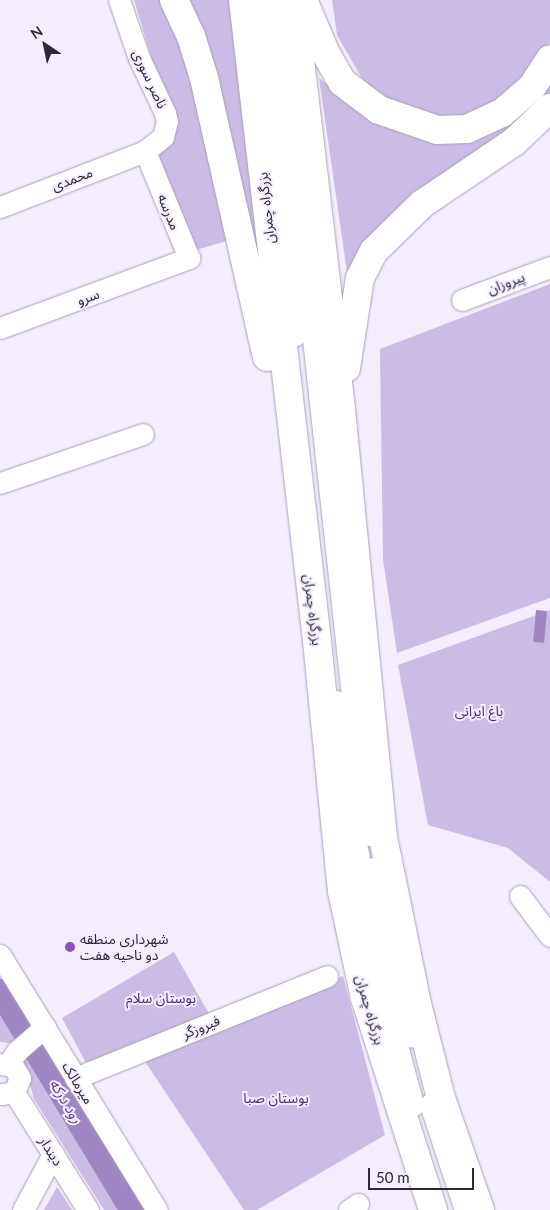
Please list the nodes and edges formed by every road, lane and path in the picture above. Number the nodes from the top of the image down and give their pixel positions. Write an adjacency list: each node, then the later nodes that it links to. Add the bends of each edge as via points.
1 (119, 0): 10 (street, ناصر سوری, via 138,58 167,121 163,137)
2 (243, 0): 19 (highway, بزرگراه چمران)
3 (260, 0): 16 (street)
4 (276, 0): 16 (street)
5 (293, 0): 17 (highway)
6 (303, 0): 8 (highway, via 333,68 355,94 386,113 437,130 466,129 502,113 532,87)
7 (176, 3): 19 (highway, via 204,78 278,403)
8 (550, 59)
9 (550, 108): 17 (highway, via 514,142 422,204 374,251 360,278)
10 (145, 151): 11 (street, محمدی); 12 (street, مدرسه, via 189,258)
11 (0, 207)
12 (176, 265): 15 (street, سرو)
13 (550, 267): 14 (street, پیروزان)
14 (462, 300)
15 (0, 328)
16 (304, 335): 36 (street, via 350,811 386,1004 419,1127); 37 (street, via 359,760 387,930 431,1108)
17 (341, 409): 38 (highway, via 384,837 396,907 441,1098)
18 (143, 434): 20 (street)
19 (292, 442): 30 (highway, بزرگراه چمران, via 317,641 342,890 365,998)
20 (0, 483)
21 (520, 896): 22 (street)
22 (550, 936)
23 (0, 955): 25 (street, میرمالک)
24 (327, 976): 27 (street, فیروزگر)
25 (40, 1032): 26 (street); 27 (street, میرمالک)
26 (8, 1060): 28 (street, via 20,1078)
27 (75, 1078): 33 (street, میرمالک)
28 (7, 1093): 29 (street, دیندار)
29 (53, 1154): 31 (street); 32 (street, دیندار)
30 (415, 1160): 34 (highway); 35 (highway, بزرگراه چمران)
31 (23, 1210)
32 (88, 1210)
33 (157, 1210)
34 (421, 1210)
35 (433, 1210)
36 (448, 1210)
37 (466, 1210)
38 (480, 1210)

